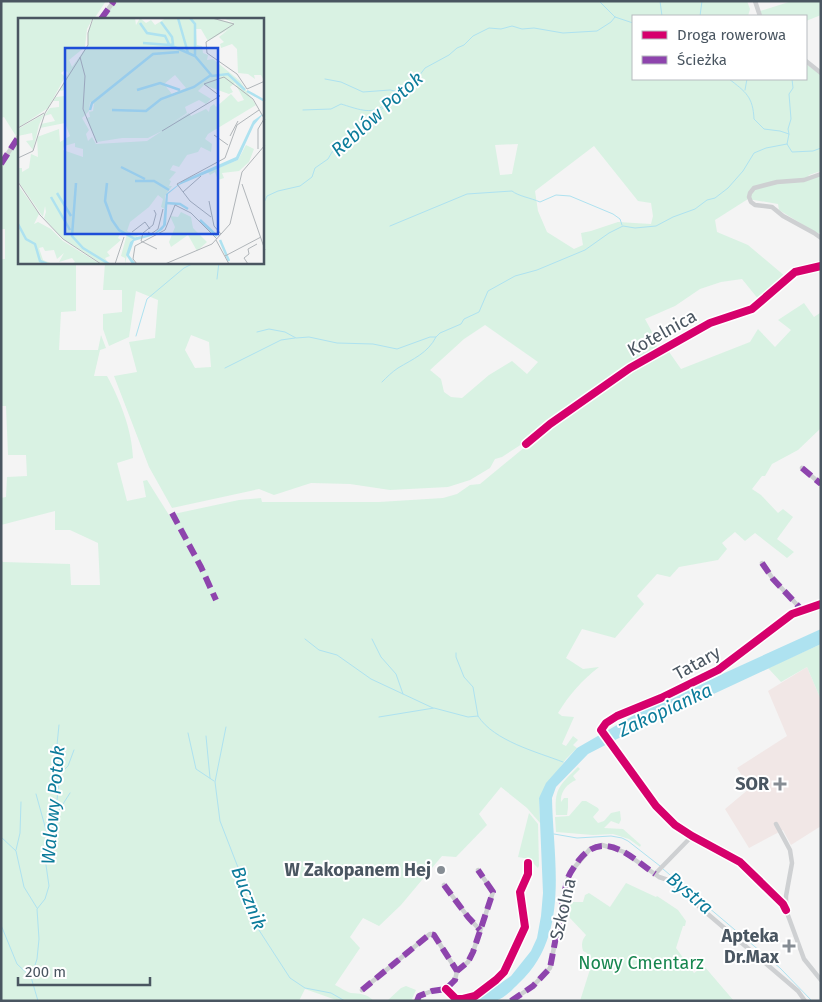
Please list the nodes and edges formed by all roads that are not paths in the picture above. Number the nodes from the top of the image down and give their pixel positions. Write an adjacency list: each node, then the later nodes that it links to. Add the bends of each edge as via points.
1 (114, 1): 4 (street)
2 (755, 1): 3 (street)
3 (760, 15)
4 (102, 18)
5 (807, 62): 6 (street)
6 (821, 73)
7 (18, 138): 8 (street)
8 (1, 164)
9 (821, 174): 10 (street, via 754,188 749,197 755,205 772,207)
10 (821, 238)
11 (821, 266): 12 (street, Kotelnica, via 795,272 752,309 710,322 630,368)
12 (526, 444)
13 (802, 468): 14 (street)
14 (821, 484)
15 (762, 563): 17 (street)
16 (821, 604): 17 (street, Tatary)
17 (802, 610): 19 (street, Tatary, via 727,665 686,687 617,716 603,727 603,732 656,806)
18 (776, 824): 24 (street, via 790,850 792,863)
19 (692, 836): 22 (street); 24 (street, Tatary, via 740,862)
20 (528, 863): 28 (street, via 528,874 520,892 525,926 504,972 475,996 456,999)
21 (478, 870): 25 (street, via 493,892)
22 (657, 873): 31 (street, Szkolna, via 616,849 602,845 590,849 567,880 550,968 533,986); 32 (street, Szkolna, via 798,991)
23 (444, 885): 25 (street)
24 (786, 910): 27 (street, via 804,959)
25 (480, 930): 26 (street, via 468,962)
26 (457, 971): 28 (street, via 455,980); 29 (street, via 434,935 430,934)
27 (821, 980)
28 (446, 989): 30 (street, via 419,996)
29 (362, 990)
30 (417, 1001)
31 (511, 1001)
32 (805, 1001)

